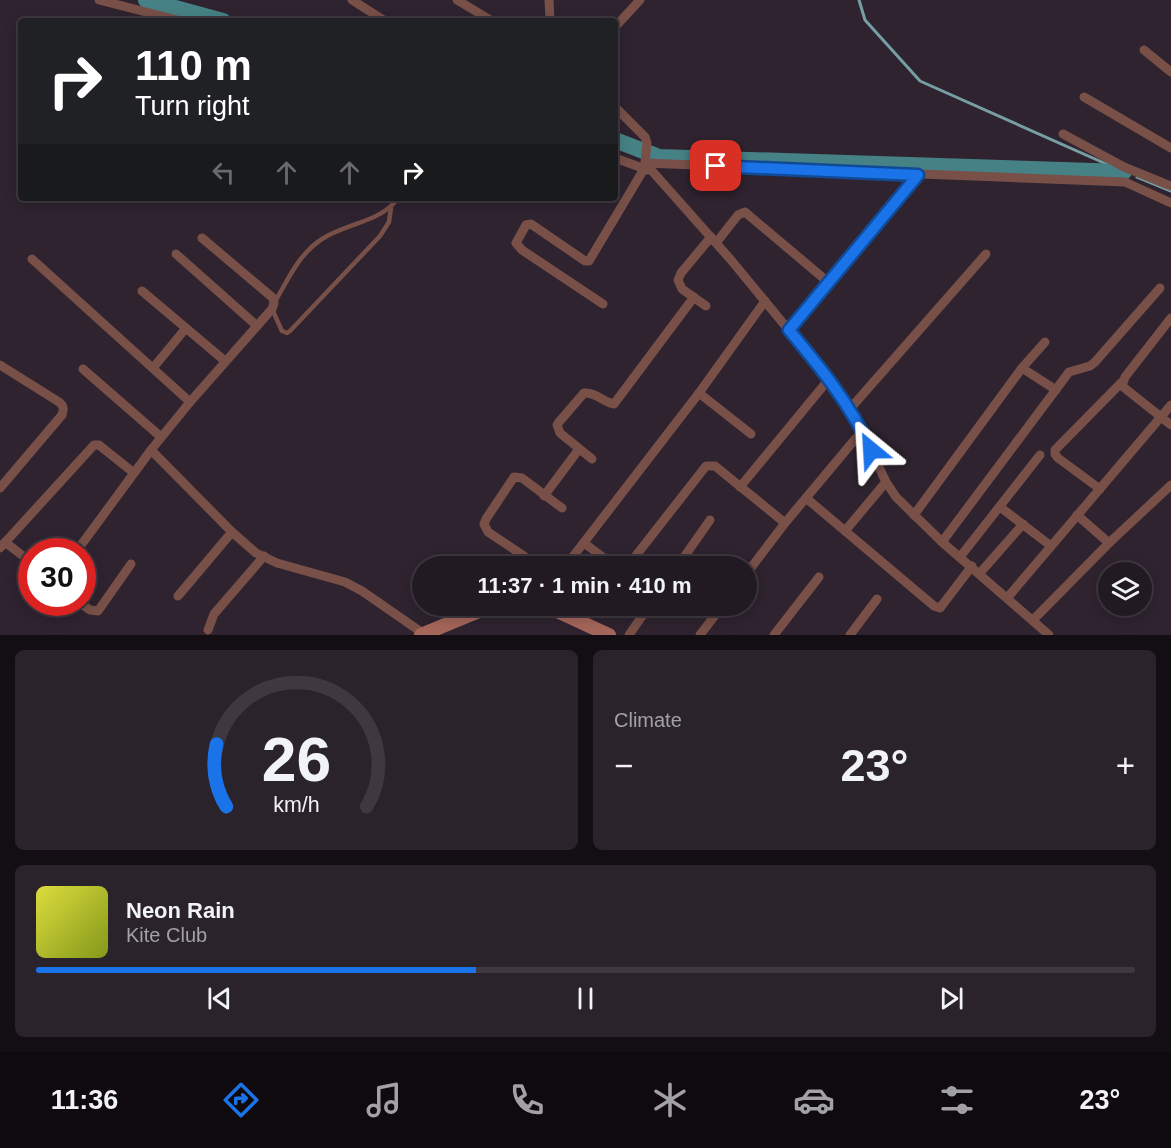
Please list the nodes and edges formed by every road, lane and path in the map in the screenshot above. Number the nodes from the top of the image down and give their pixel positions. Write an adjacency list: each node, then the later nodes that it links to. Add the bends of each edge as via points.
1 (99, 0): 6 (street)
2 (352, 0): 7 (street)
3 (457, 0): 8 (street)
4 (549, 0): 9 (street)
5 (640, 0): 10 (street)
6 (169, 18)
7 (380, 18)
8 (487, 18)
9 (550, 18)
10 (618, 24)
11 (1144, 50): 12 (street)
12 (1171, 72)
13 (1084, 97): 16 (street)
14 (618, 110): 18 (street, via 645,137)
15 (1063, 134): 20 (street, via 1124,167)
16 (1171, 148)
17 (618, 158): 18 (street)
18 (647, 162): 19 (street); 25 (street); 34 (street, via 589,261 531,224 517,239 522,250)
19 (918, 175): 22 (street, via 1125,182); 29 (street)
20 (1171, 186)
21 (396, 201): 23 (lane)
22 (1171, 203)
23 (391, 208): 35 (lane, via 339,229 310,248); 35 (lane, via 389,222 380,236 291,331 282,331)
24 (202, 238): 35 (street, via 273,298)
25 (714, 240): 29 (street, via 745,212); 32 (street, via 678,280 682,289); 33 (street)
26 (176, 254): 38 (street)
27 (986, 254): 53 (street)
28 (32, 259): 44 (street)
29 (828, 282): 40 (street)
30 (1160, 288): 49 (street, via 1095,362 1069,372)
31 (142, 291): 39 (street)
32 (694, 297): 36 (street); 59 (street, via 615,404 584,393 559,422 560,433)
33 (765, 301): 40 (street); 50 (street)
34 (603, 304)
35 (273, 306): 38 (street)
36 (706, 306)
37 (1171, 318): 48 (street)
38 (257, 326): 42 (street)
39 (186, 328): 42 (street); 44 (street)
40 (789, 330): 47 (street)
41 (1045, 342): 45 (street)
42 (225, 361): 51 (street)
43 (0, 366): 67 (street, via 59,402 64,410)
44 (153, 368): 51 (street)
45 (1022, 368): 49 (street); 73 (street)
46 (83, 369): 58 (street)
47 (829, 380): 53 (street); 66 (street)
48 (1122, 382): 54 (street, via 1124,389); 68 (street, via 1055,450 1058,458)
49 (1056, 390): 81 (street)
50 (699, 393): 57 (street); 82 (street)
51 (190, 402): 58 (street)
52 (1171, 405): 54 (street)
53 (849, 410): 56 (street)
54 (1161, 417): 55 (street); 68 (street)
55 (1171, 425)
56 (862, 431): 64 (street); 70 (street)
57 (752, 434)
58 (161, 437): 60 (street)
59 (579, 449): 62 (street); 69 (street)
60 (151, 450): 63 (street); 79 (street)
61 (1040, 455): 71 (street)
62 (592, 459)
63 (134, 472): 80 (street); 84 (street, via 94,445)
64 (886, 482): 73 (street); 78 (street)
65 (1171, 485): 83 (street)
66 (740, 487): 76 (street); 91 (street, via 716,466 706,466)
67 (0, 488)
68 (1100, 489): 74 (street)
69 (544, 496): 72 (street); 88 (street, via 522,478 514,477 484,524 488,532)
70 (806, 498): 76 (street); 78 (street)
71 (1000, 507): 77 (street); 93 (street)
72 (562, 508)
73 (914, 514): 81 (street)
74 (1077, 515): 83 (street); 85 (street)
75 (710, 520): 92 (street)
76 (785, 524): 94 (street)
77 (1023, 524): 85 (street); 97 (street)
78 (845, 531): 96 (street, via 940,608)
79 (232, 532): 87 (street); 99 (street)
80 (86, 538)
81 (942, 542): 93 (street)
82 (584, 543): 89 (street); 90 (street)
83 (1109, 543): 107 (street)
84 (3, 545): 86 (street)
85 (1051, 546): 100 (street)
86 (18, 554)
87 (264, 556): 108 (street, via 214,614); 109 (street, via 345,582)
88 (524, 556)
89 (574, 556)
90 (601, 556)
91 (636, 556)
92 (685, 556)
93 (960, 557): 96 (street)
94 (757, 560)
95 (131, 564): 102 (street)
96 (972, 566): 97 (street)
97 (980, 573): 100 (street)
98 (819, 578): 113 (street)
99 (178, 596)
100 (1008, 597): 107 (street)
101 (877, 599): 114 (street)
102 (96, 611)
103 (466, 616): 109 (main road)
104 (568, 616): 110 (main road)
105 (642, 616): 111 (street)
106 (714, 616): 112 (street)
107 (1034, 620): 115 (street)
108 (208, 630)
109 (422, 634)
110 (609, 635)
111 (628, 635)
112 (700, 635)
113 (774, 635)
114 (850, 635)
115 (1049, 635)

